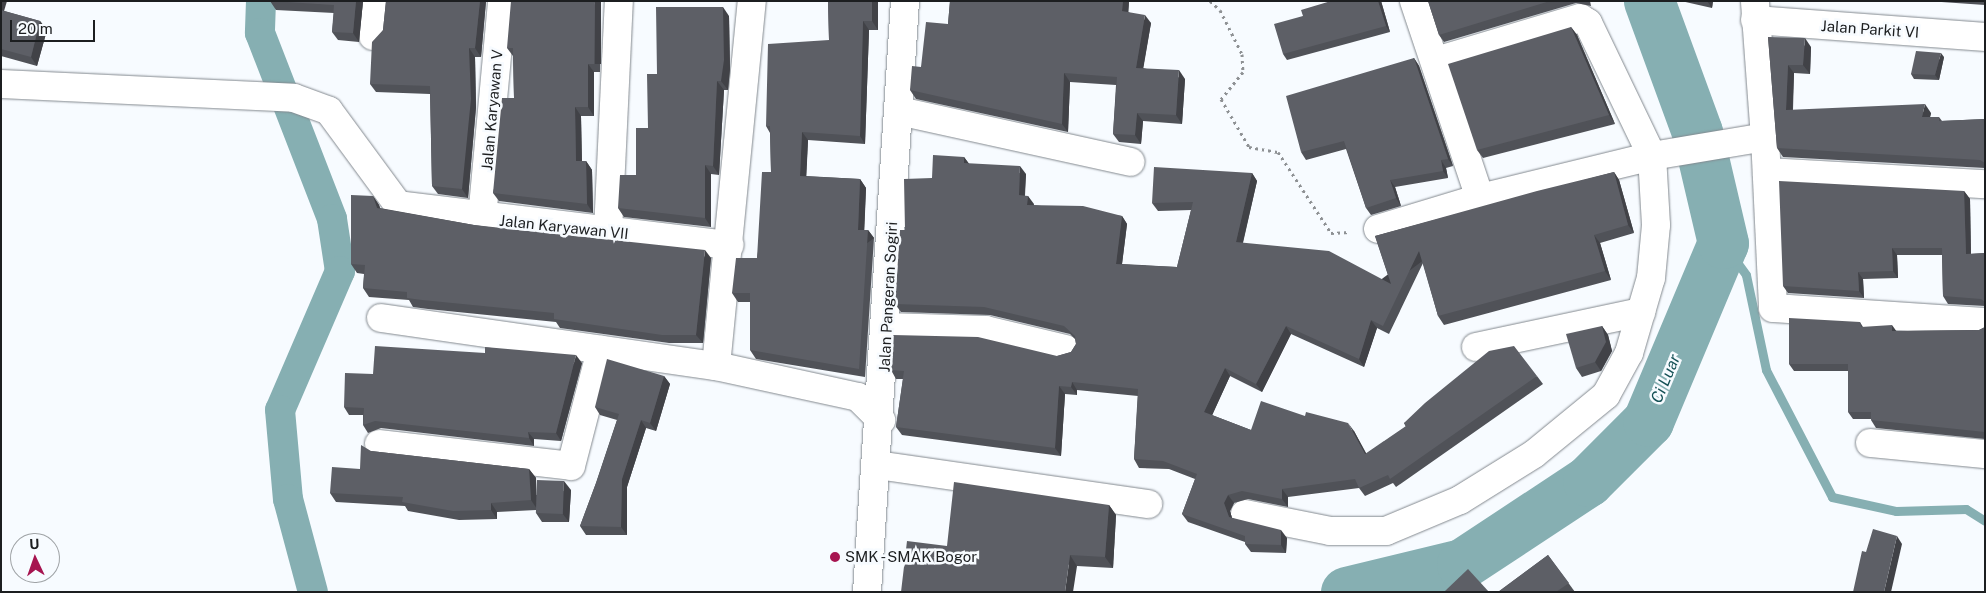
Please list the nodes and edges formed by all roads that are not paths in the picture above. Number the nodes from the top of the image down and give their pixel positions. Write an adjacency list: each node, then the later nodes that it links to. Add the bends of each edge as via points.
1 (377, 1): 8 (street)
2 (502, 1): 19 (street, Jalan Karyawan V)
3 (619, 1): 21 (street)
4 (752, 1): 22 (street)
5 (905, 1): 12 (street, Jalan Pangeran Sogiri)
6 (1414, 1): 10 (street)
7 (1755, 11): 9 (street, Jalan Parkit VI); 13 (street)
8 (373, 36)
9 (1985, 37)
10 (1436, 61): 14 (street, via 1583,18); 18 (street)
11 (1, 84): 19 (street, Jalan Karyawan VII, via 294,98 329,111 398,206)
12 (899, 110): 15 (street); 26 (street, Jalan Pangeran Sogiri)
13 (1764, 137): 14 (street); 16 (street)
14 (1655, 155): 18 (street); 23 (street, via 1656,225)
15 (1130, 162)
16 (1767, 172): 17 (street); 25 (street, via 1774,308)
17 (1985, 184)
18 (1480, 198): 20 (street)
19 (482, 218): 21 (street, Jalan Karyawan VII)
20 (1378, 229)
21 (608, 231): 22 (street, Jalan Karyawan VII)
22 (730, 245): 30 (street)
23 (1642, 312): 27 (street); 37 (street, via 1629,353 1606,395 1534,454 1460,500 1386,531 1330,531)
24 (381, 318): 29 (street)
25 (1985, 322)
26 (886, 327): 28 (street, via 986,330); 31 (street, Jalan Pangeran Sogiri)
27 (1476, 346)
28 (1066, 349)
29 (601, 350): 30 (street); 33 (street, via 571,466)
30 (716, 366): 31 (street, via 858,397)
31 (881, 420): 35 (street, Jalan Pangeran Sogiri)
32 (1870, 443): 34 (street)
33 (379, 444)
34 (1985, 454)
35 (877, 465): 36 (street); 38 (street, Jalan Pangeran Sogiri)
36 (1148, 504)
37 (1244, 514)
38 (867, 592)

